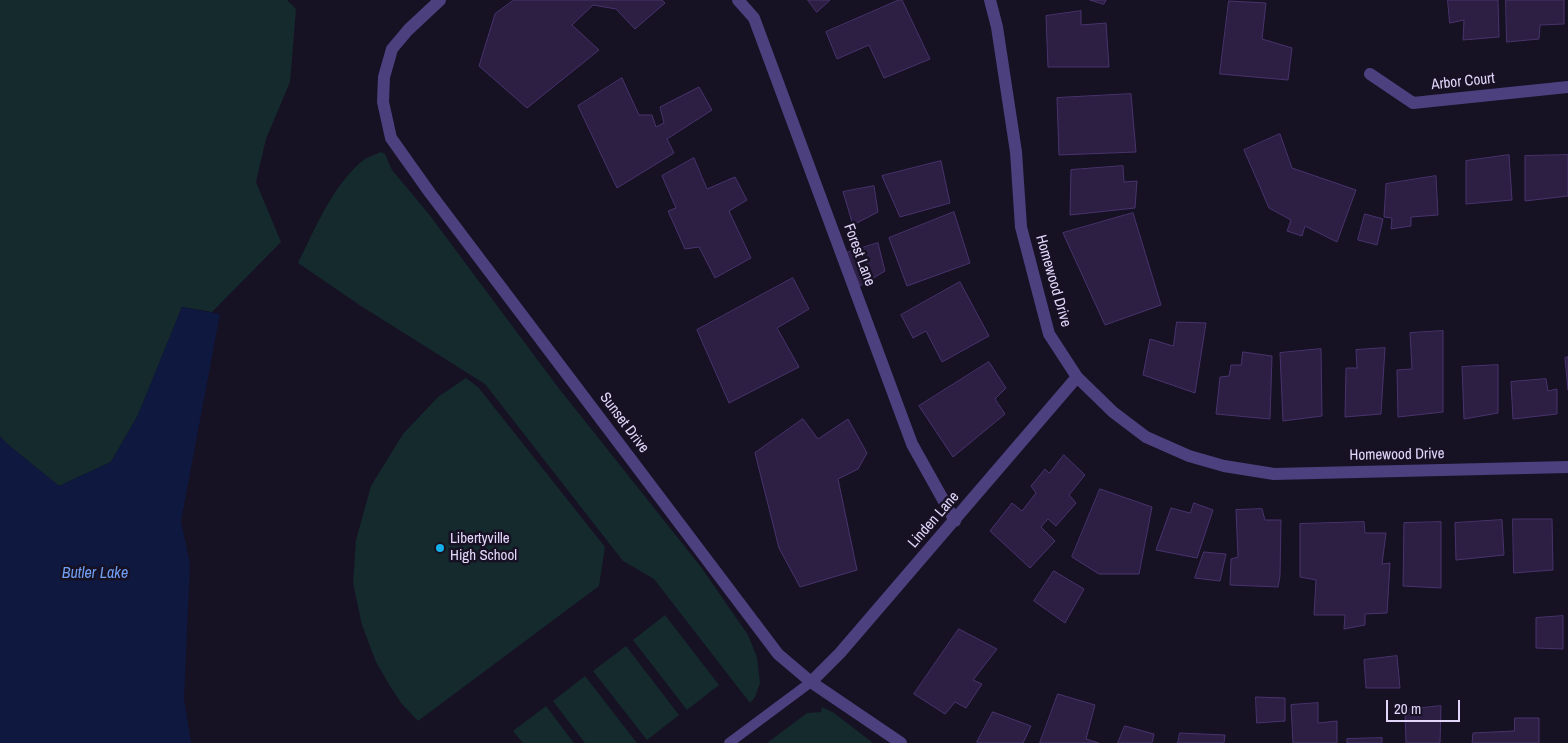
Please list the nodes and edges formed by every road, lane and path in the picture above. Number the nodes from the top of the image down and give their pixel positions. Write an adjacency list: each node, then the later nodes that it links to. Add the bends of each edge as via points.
1 (440, 0): 9 (street, Sunset Drive, via 392,49 384,77 383,102 391,138 778,654)
2 (738, 0): 8 (street, Forest Lane, via 754,18 912,444)
3 (990, 0): 6 (street, Homewood Drive, via 1016,152 1021,227 1049,334)
4 (1370, 74): 5 (street, Arbor Court, via 1413,103)
5 (1568, 87)
6 (1077, 377): 7 (street, Homewood Drive, via 1113,412 1146,436 1189,456 1224,466 1274,474); 8 (street, Linden Lane)
7 (1568, 467)
8 (955, 521): 9 (street, Linden Lane)
9 (811, 682): 10 (lane); 11 (street, Sunset Drive)
10 (729, 743)
11 (901, 743)

